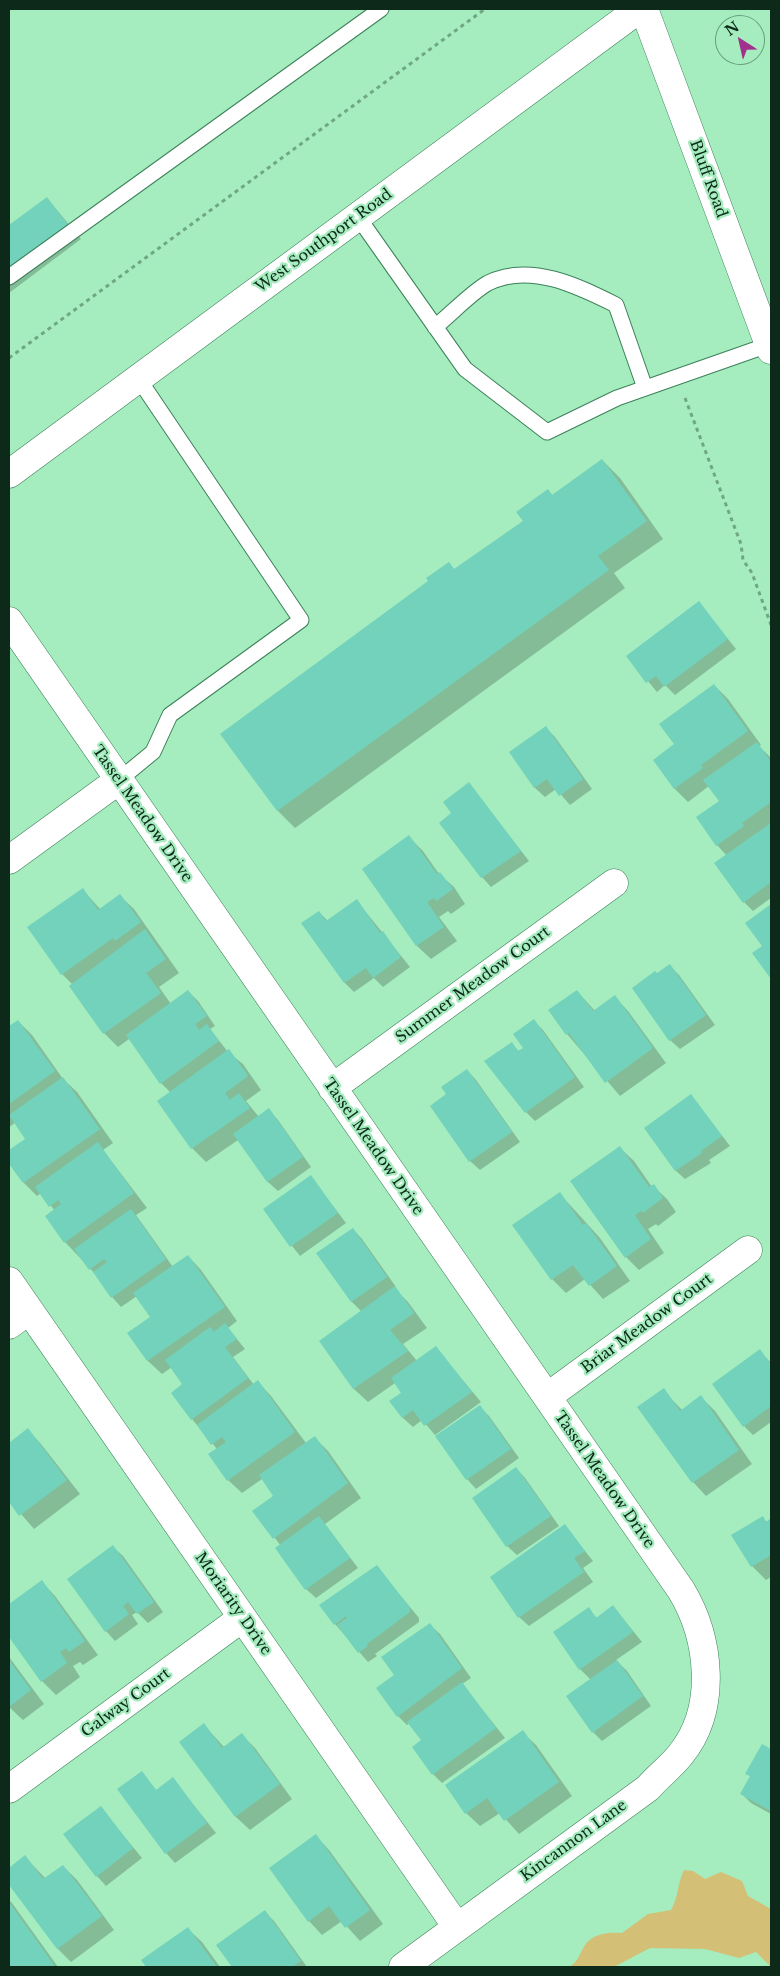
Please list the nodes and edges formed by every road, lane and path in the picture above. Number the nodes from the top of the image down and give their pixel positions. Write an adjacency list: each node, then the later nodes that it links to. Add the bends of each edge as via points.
1 (381, 9): 6 (lane)
2 (485, 9): 9 (path)
3 (639, 9): 5 (street, West Southport Road)
4 (644, 9): 8 (street, Bluff Road)
5 (358, 217): 7 (lane); 11 (street, West Southport Road)
6 (9, 278)
7 (435, 327): 12 (lane, via 465,369 547,432); 12 (lane, via 488,283 523,274 575,285 616,305)
8 (771, 346): 10 (lane)
9 (9, 358)
10 (677, 377): 12 (lane); 15 (path, via 741,544 743,560 752,573)
11 (138, 378): 13 (street, West Southport Road); 16 (lane, via 301,620 170,715 153,752)
12 (645, 388)
13 (9, 474)
14 (9, 621): 16 (street, Tassel Meadow Drive)
15 (771, 626)
16 (119, 780): 17 (street); 19 (street, Tassel Meadow Drive)
17 (9, 860)
18 (614, 882): 19 (street, Summer Meadow Court)
19 (332, 1088): 23 (street, Tassel Meadow Drive)
20 (748, 1250): 23 (street, Briar Meadow Court)
21 (9, 1281): 22 (street, Moriarity Drive)
22 (19, 1317): 24 (street, Moriarity Drive)
23 (547, 1398): 25 (street, Tassel Meadow Drive, via 688,1602 703,1644)
24 (242, 1618): 26 (street, Galway Court); 27 (street, Moriarity Drive)
25 (705, 1686): 27 (street, Kincannon Lane, via 692,1734 681,1754 660,1777)
26 (9, 1789)
27 (457, 1928): 28 (street, Kincannon Lane)
28 (403, 1967)

